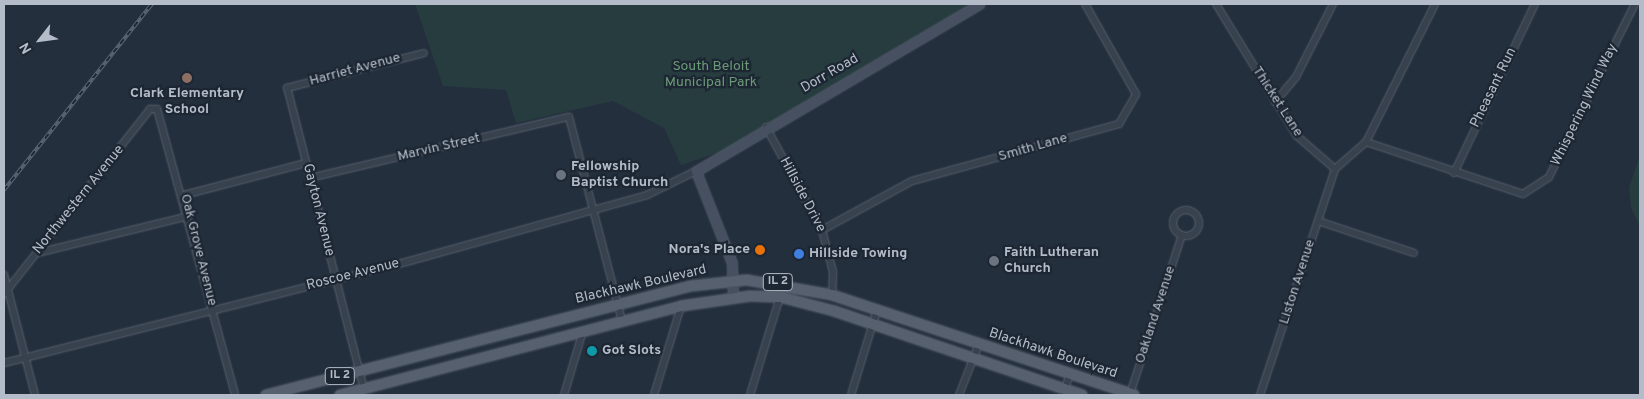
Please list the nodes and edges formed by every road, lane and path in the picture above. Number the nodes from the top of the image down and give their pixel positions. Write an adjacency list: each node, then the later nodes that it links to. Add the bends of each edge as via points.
1 (980, 4): 12 (street, Dorr Road)
2 (1085, 4): 23 (street, Smith Lane, via 1136,94 1119,124 912,181)
3 (1216, 4): 10 (street, Thicket Lane)
4 (1333, 4): 10 (street, via 1296,78)
5 (1435, 4): 13 (street)
6 (1535, 4): 17 (street, Pheasant Run)
7 (1635, 4): 17 (street, Whispering Wind Way, via 1549,178 1522,194)
8 (424, 53): 9 (street, Harriet Avenue)
9 (287, 88): 14 (street, Gayton Avenue)
10 (1275, 102): 15 (street, Thicket Lane, via 1297,136)
11 (154, 108): 19 (street, Oak Grove Avenue, via 161,113); 25 (street, Northwestern Avenue)
12 (766, 127): 16 (street, Dorr Road); 23 (street, Hillside Drive)
13 (1366, 142): 15 (street); 17 (street)
14 (306, 163): 18 (street, Gayton Avenue); 19 (street)
15 (1335, 169): 22 (street, Liston Avenue)
16 (696, 171): 20 (street, Roscoe Avenue, via 662,190); 29 (street, via 714,210)
17 (1454, 173)
18 (310, 178): 20 (street, Marvin Street, via 569,117); 28 (street, Gayton Avenue)
19 (184, 195): 21 (street, Oak Grove Avenue)
20 (593, 209): 28 (street, Roscoe Avenue); 35 (street)
21 (189, 216): 25 (street); 37 (street, Oak Grove Avenue)
22 (1318, 221): 26 (street); 61 (street, Liston Avenue)
23 (822, 230): 32 (street, Hillside Drive, via 833,272)
24 (1182, 235): 24 (street, via 1173,220 1177,212 1190,210 1198,218 1198,227 1193,234); 60 (street, Oakland Avenue)
25 (37, 253): 30 (street, Northwestern Avenue)
26 (1414, 253)
27 (4, 275): 30 (street)
28 (335, 279): 37 (street, Roscoe Avenue); 46 (street, Gayton Avenue)
29 (735, 280): 32 (main road, Blackhawk Boulevard / IL 2, via 788,284); 33 (street); 35 (main road, Blackhawk Boulevard / IL 2)
30 (9, 287): 31 (street, Northwestern Avenue); 43 (street)
31 (4, 294)
32 (832, 295): 38 (main road, Blackhawk Boulevard / IL 2)
33 (734, 296): 34 (main road, IL 2); 36 (main road, IL 2)
34 (780, 297): 40 (main road, IL 2); 56 (street)
35 (618, 304): 39 (street); 46 (main road, Blackhawk Boulevard / IL 2)
36 (681, 306): 39 (main road, IL 2); 55 (street)
37 (213, 309): 43 (street, Roscoe Avenue); 51 (street, Oak Grove Avenue)
38 (877, 310): 40 (street); 42 (main road, Blackhawk Boulevard / IL 2)
39 (622, 321): 41 (main road, IL 2)
40 (873, 325): 44 (main road, IL 2); 57 (street)
41 (583, 331): 48 (main road, IL 2); 54 (street)
42 (979, 344): 44 (street); 47 (main road, Blackhawk Boulevard / IL 2)
43 (25, 357): 45 (street, Roscoe Avenue); 50 (street)
44 (971, 358): 49 (main road, IL 2); 58 (street)
45 (4, 363)
46 (360, 371): 48 (street, Gayton Avenue); 52 (main road, Blackhawk Boulevard / IL 2)
47 (1070, 374): 49 (street); 60 (main road, Blackhawk Boulevard / IL 2)
48 (364, 389): 53 (main road, IL 2)
49 (1064, 392): 59 (main road, IL 2)
50 (35, 395)
51 (235, 395)
52 (266, 395)
53 (340, 395)
54 (564, 395)
55 (654, 395)
56 (750, 395)
57 (851, 395)
58 (959, 395)
59 (1082, 395)
60 (1132, 395)
61 (1260, 395)

